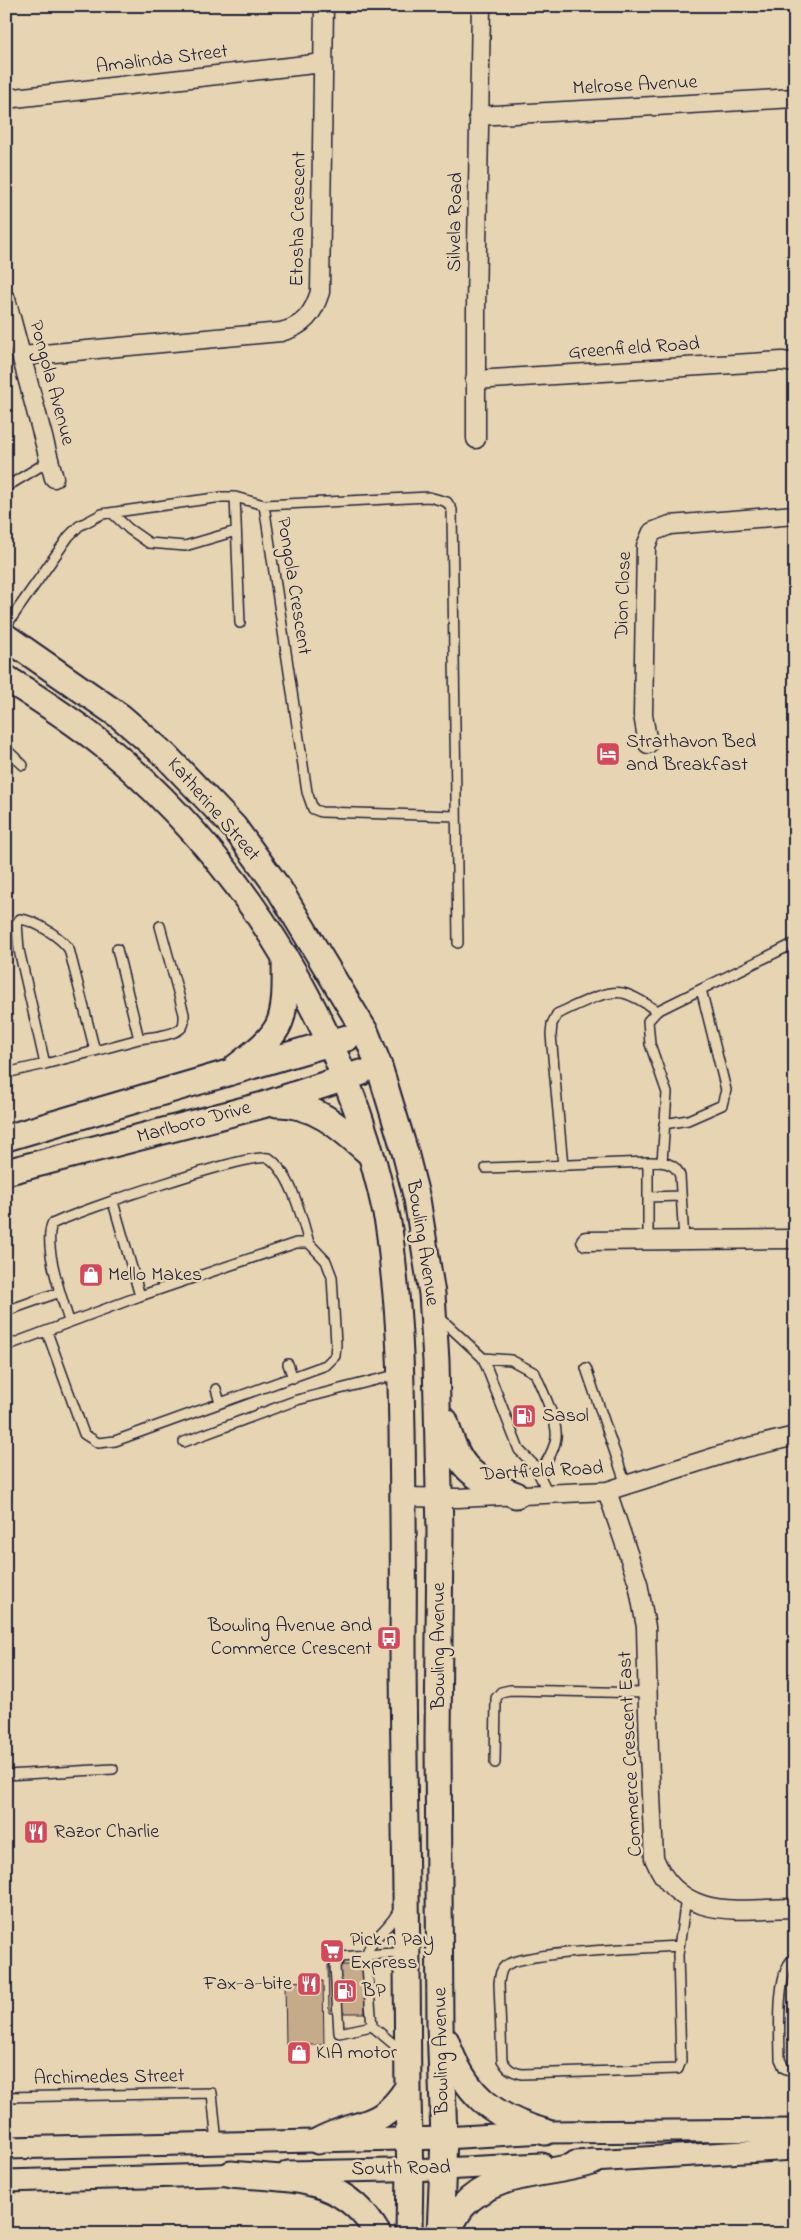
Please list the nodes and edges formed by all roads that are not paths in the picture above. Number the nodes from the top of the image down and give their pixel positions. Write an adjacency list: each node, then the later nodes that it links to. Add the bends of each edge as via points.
1 (324, 6): 3 (street, Etosha Crescent)
2 (481, 6): 6 (street, Silvela Road)
3 (323, 63): 5 (street, Amalinda Street); 8 (street, Etosha Crescent, via 320,292 316,307 306,321 281,332)
4 (795, 98): 6 (street, Melrose Avenue)
5 (6, 100)
6 (478, 116): 10 (street, Silvela Road)
7 (6, 299): 8 (street, Pongola Avenue)
8 (22, 356): 12 (street, Pongola Avenue)
9 (795, 363): 10 (street, Greenfield Road, via 782,361)
10 (475, 380): 11 (street, Silvela Road)
11 (476, 439)
12 (50, 461): 13 (street, Pongola Avenue); 14 (lane)
13 (54, 478)
14 (6, 487)
15 (235, 497): 16 (lane, Pongola Crescent); 17 (lane, Pongola Crescent); 19 (lane)
16 (264, 505): 27 (lane, Pongola Crescent, via 307,792 313,809 321,812); 27 (lane, via 430,497 447,502 452,510)
17 (112, 513): 19 (lane, via 149,543 185,546); 21 (lane, Pongola Crescent, via 89,520 68,536)
18 (795, 515): 24 (street, Dion Close, via 670,525 652,532 646,546 643,715)
19 (236, 531): 20 (lane)
20 (240, 623)
21 (6, 626)
22 (6, 637): 35 (main road, Katherine Street, via 121,717 165,755 234,827 280,889)
23 (6, 678): 32 (main road, Katherine Street, via 68,717 163,800 253,906)
24 (648, 744)
25 (6, 749): 26 (lane)
26 (23, 765)
27 (456, 816): 29 (lane)
28 (160, 926): 36 (lane, via 184,1024 174,1032)
29 (458, 943)
30 (795, 943): 33 (lane)
31 (117, 949): 36 (lane)
32 (286, 956): 37 (main road, Katherine Street); 41 (main road, via 278,1026 260,1048)
33 (701, 989): 34 (lane); 45 (lane, via 726,1090 722,1105 688,1120)
34 (657, 1010): 45 (lane, via 648,1021 648,1032 667,1093); 50 (lane, via 621,992 607,994 557,1014 551,1035)
35 (366, 1033): 37 (main road, Marlboro Drive); 40 (main road, Katherine Street)
36 (140, 1039): 38 (lane)
37 (331, 1043): 41 (main road, Marlboro Drive); 43 (main road, Katherine Street)
38 (95, 1051): 39 (lane); 39 (lane, via 69,949 63,941 20,919 17,923 19,950)
39 (45, 1064): 42 (lane)
40 (379, 1066): 43 (main road, Marlboro Drive); 64 (main road, Bowling Avenue, via 417,1199)
41 (230, 1072): 46 (main road, Marlboro Drive)
42 (6, 1073)
43 (345, 1079): 44 (main road, Marlboro Drive); 47 (main road, Bowling Avenue)
44 (263, 1105): 47 (main road, via 282,1104 309,1109 345,1131); 52 (main road, Marlboro Drive)
45 (664, 1124): 49 (lane)
46 (6, 1138)
47 (371, 1154): 71 (main road, Bowling Avenue, via 388,1221 401,1338)
48 (648, 1162): 49 (lane); 50 (lane); 54 (lane)
49 (662, 1162): 53 (lane, via 678,1169)
50 (564, 1166): 51 (lane)
51 (486, 1168)
52 (6, 1172)
53 (681, 1196): 54 (lane); 58 (lane)
54 (648, 1197): 57 (lane)
55 (113, 1202): 60 (lane, via 192,1175 263,1156 281,1170 300,1212); 61 (lane, via 52,1224 48,1239); 62 (lane)
56 (795, 1238): 58 (street)
57 (648, 1239): 58 (street); 59 (street)
58 (684, 1240)
59 (586, 1241)
60 (309, 1243): 62 (lane, via 296,1243); 72 (lane, via 326,1261 332,1277 335,1356 326,1365)
61 (60, 1292): 63 (lane); 65 (lane)
62 (140, 1296): 65 (lane)
63 (6, 1311)
64 (434, 1312): 68 (lane); 74 (main road, Bowling Avenue)
65 (69, 1321): 66 (lane)
66 (47, 1332): 67 (lane); 75 (lane, via 84,1434 98,1443 115,1441)
67 (6, 1346)
68 (483, 1358): 78 (lane, via 519,1450); 78 (lane, via 510,1360 535,1374 556,1428 553,1450)
69 (288, 1364): 72 (lane)
70 (586, 1368): 79 (lane)
71 (401, 1373): 77 (lane, via 297,1400); 83 (main road, Bowling Avenue)
72 (293, 1378): 75 (lane)
73 (216, 1390): 75 (lane)
74 (437, 1394): 81 (main road, via 458,1458 492,1486); 84 (main road, Bowling Avenue)
75 (220, 1403)
76 (795, 1436): 79 (street, Dartfield Road, via 737,1450)
77 (184, 1442)
78 (540, 1474): 82 (lane)
79 (626, 1485): 80 (street, Dartfield Road)
80 (607, 1491): 82 (street, Dartfield Road); 85 (street, Commerce Crescent East, via 643,1602)
81 (516, 1495): 82 (street, Dartfield Road); 84 (street, Dartfield Road)
82 (549, 1495)
83 (404, 1497): 84 (street, Dartfield Road); 90 (main road, Bowling Avenue)
84 (440, 1498): 89 (main road, Bowling Avenue)
85 (648, 1693): 86 (lane, via 501,1692 496,1698); 91 (street, Commerce Crescent East, via 654,1858 670,1885)
86 (495, 1763)
87 (113, 1769): 88 (lane)
88 (6, 1775)
89 (440, 1800): 94 (main road, via 430,1919 422,1944); 97 (main road, Bowling Avenue)
90 (406, 1884): 94 (main road, Bowling Avenue); 95 (lane, via 398,1912 373,1940)
91 (686, 1898): 92 (street, Commerce Crescent East, via 703,1907); 93 (lane)
92 (795, 1908)
93 (679, 1946): 93 (lane, via 681,2061 678,2069 522,2074 505,2066 502,2060 499,1983 506,1965 545,1956)
94 (407, 1952): 95 (lane); 99 (main road, Bowling Avenue)
95 (366, 1955): 98 (lane); 98 (lane, via 341,1957 335,1966 338,2033)
96 (795, 1958): 100 (lane, via 790,1960 785,1970 781,1988 780,2059 784,2068)
97 (440, 2024): 104 (main road, via 453,2061 476,2097 502,2116); 106 (main road, Bowling Avenue)
98 (372, 2026): 99 (lane)
99 (408, 2056): 101 (main road, Bowling Avenue)
100 (795, 2073)
101 (408, 2087): 105 (main road, Bowling Avenue); 107 (main road, via 399,2102 379,2119)
102 (6, 2097): 108 (lane, Archimedes Street, via 212,2093)
103 (795, 2130): 104 (street, South Road)
104 (544, 2132): 106 (street, South Road)
105 (409, 2138): 106 (street, South Road); 107 (street, South Road); 112 (main road, Bowling Avenue)
106 (444, 2138): 113 (main road, Bowling Avenue)
107 (318, 2141): 108 (street, South Road)
108 (217, 2144): 109 (street, South Road)
109 (6, 2148)
110 (795, 2149): 111 (street, South Road)
111 (592, 2162): 113 (street, South Road); 119 (main road, via 515,2177 487,2187 461,2209)
112 (410, 2168): 113 (street, South Road); 114 (street, South Road); 117 (main road, Bowling Avenue)
113 (443, 2169): 118 (main road, Bowling Avenue)
114 (231, 2174): 115 (street, South Road); 116 (main road, via 307,2181 324,2186 356,2204)
115 (6, 2181)
116 (378, 2234)
117 (408, 2234)
118 (440, 2234)
119 (446, 2234)

